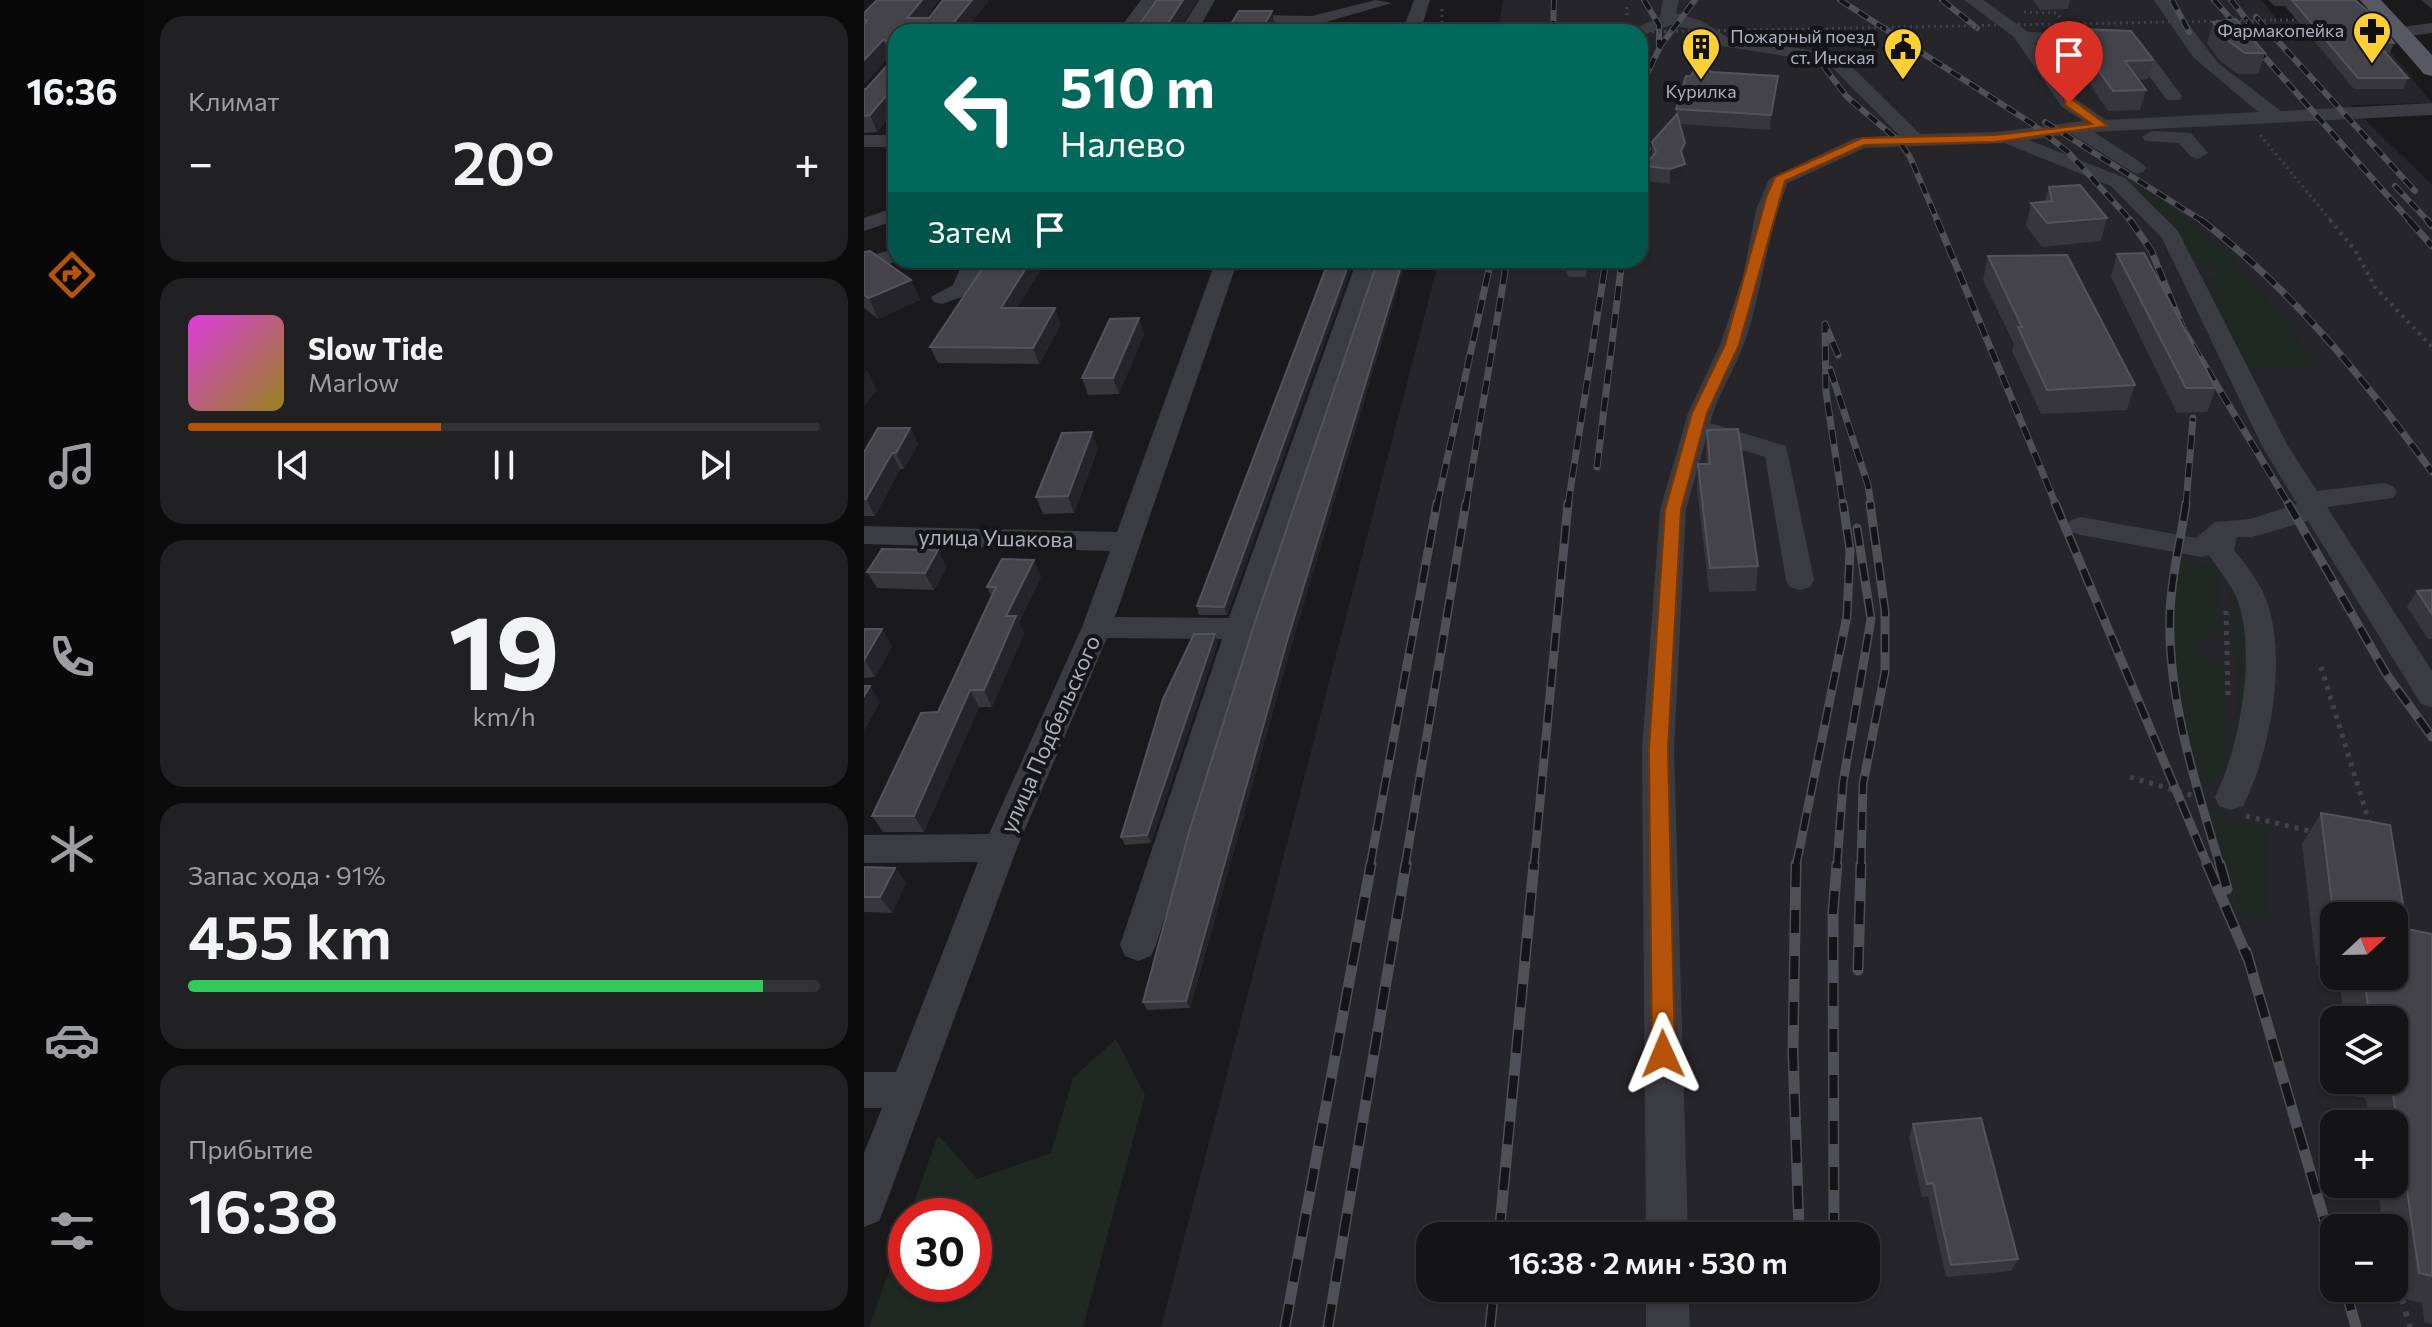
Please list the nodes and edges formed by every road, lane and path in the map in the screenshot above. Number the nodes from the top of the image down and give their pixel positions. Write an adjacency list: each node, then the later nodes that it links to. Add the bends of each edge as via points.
1 (1149, 0): 16 (street)
2 (1207, 0): 17 (street)
3 (1422, 0): 18 (street)
4 (1671, 0): 13 (street)
5 (1972, 0): 25 (street)
6 (2162, 0): 29 (street, via 2193,48 2223,80)
7 (2370, 0): 24 (main road)
8 (1316, 1): 9 (street)
9 (1390, 2): 14 (street, via 1312,21)
10 (2011, 4): 25 (street, via 2006,9)
11 (1442, 9): 19 (path)
12 (2030, 13): 20 (path, via 2057,13)
13 (1671, 19): 21 (street); 34 (street, via 1696,25 1722,41 1834,59)
14 (1246, 20)
15 (2310, 20): 20 (path, bridge)
16 (1132, 24)
17 (1193, 24)
18 (1414, 24)
19 (1442, 24)
20 (2065, 24): 23 (path, bridge)
21 (1648, 28)
22 (2432, 28): 24 (street)
23 (1648, 32)
24 (2402, 32): 26 (main road)
25 (2020, 35): 27 (street, via 2124,40 2134,44); 31 (street, via 2069,103)
26 (2432, 69)
27 (2173, 96)
28 (2432, 109): 29 (street)
29 (2278, 118): 30 (street)
30 (2247, 119): 31 (street); 49 (path, via 2355,250 2375,287)
31 (2113, 126): 32 (street); 37 (street, via 2135,138 2184,137)
32 (2063, 129): 33 (street); 38 (street)
33 (2006, 137): 34 (street); 38 (street)
34 (1915, 140): 50 (street, via 1850,145 1779,179 1766,210 1754,276 1732,345)
35 (864, 141): 36 (street)
36 (888, 141)
37 (2198, 153)
38 (2127, 175): 52 (street, via 2171,235 2269,435)
39 (888, 216): 40 (street)
40 (864, 225)
41 (864, 240): 42 (street)
42 (888, 254)
43 (888, 257): 44 (street)
44 (864, 266)
45 (971, 268): 48 (street, via 962,289)
46 (1224, 268): 55 (street, улица Подбельского)
47 (1365, 268): 59 (street)
48 (942, 297)
49 (2432, 347)
50 (1696, 427): 57 (street, via 1777,452); 71 (street, via 1673,510 1658,749)
51 (2384, 492): 52 (street)
52 (2312, 506): 56 (street); 61 (street)
53 (2081, 526): 56 (street, via 2201,548)
54 (864, 535): 55 (street, улица Ушакова)
55 (1129, 542): 58 (street, улица Подбельского)
56 (2224, 542): 62 (path); 63 (street, via 2256,611 2258,660 2255,718 2242,781)
57 (1800, 580)
58 (1097, 627): 59 (street); 65 (street, улица Подбельского)
59 (1240, 629): 67 (street)
60 (2321, 667): 64 (path)
61 (2432, 696)
62 (2228, 707)
63 (2231, 797)
64 (2375, 841)
65 (1000, 848): 66 (street); 69 (street, улица Подбельского)
66 (864, 849)
67 (1138, 945)
68 (864, 1090): 69 (street)
69 (906, 1090): 70 (street, улица Подбельского)
70 (864, 1206)
71 (1667, 1222)
72 (1667, 1302): 74 (street)
73 (2403, 1302): 75 (path)
74 (1668, 1327)
75 (2410, 1327)

